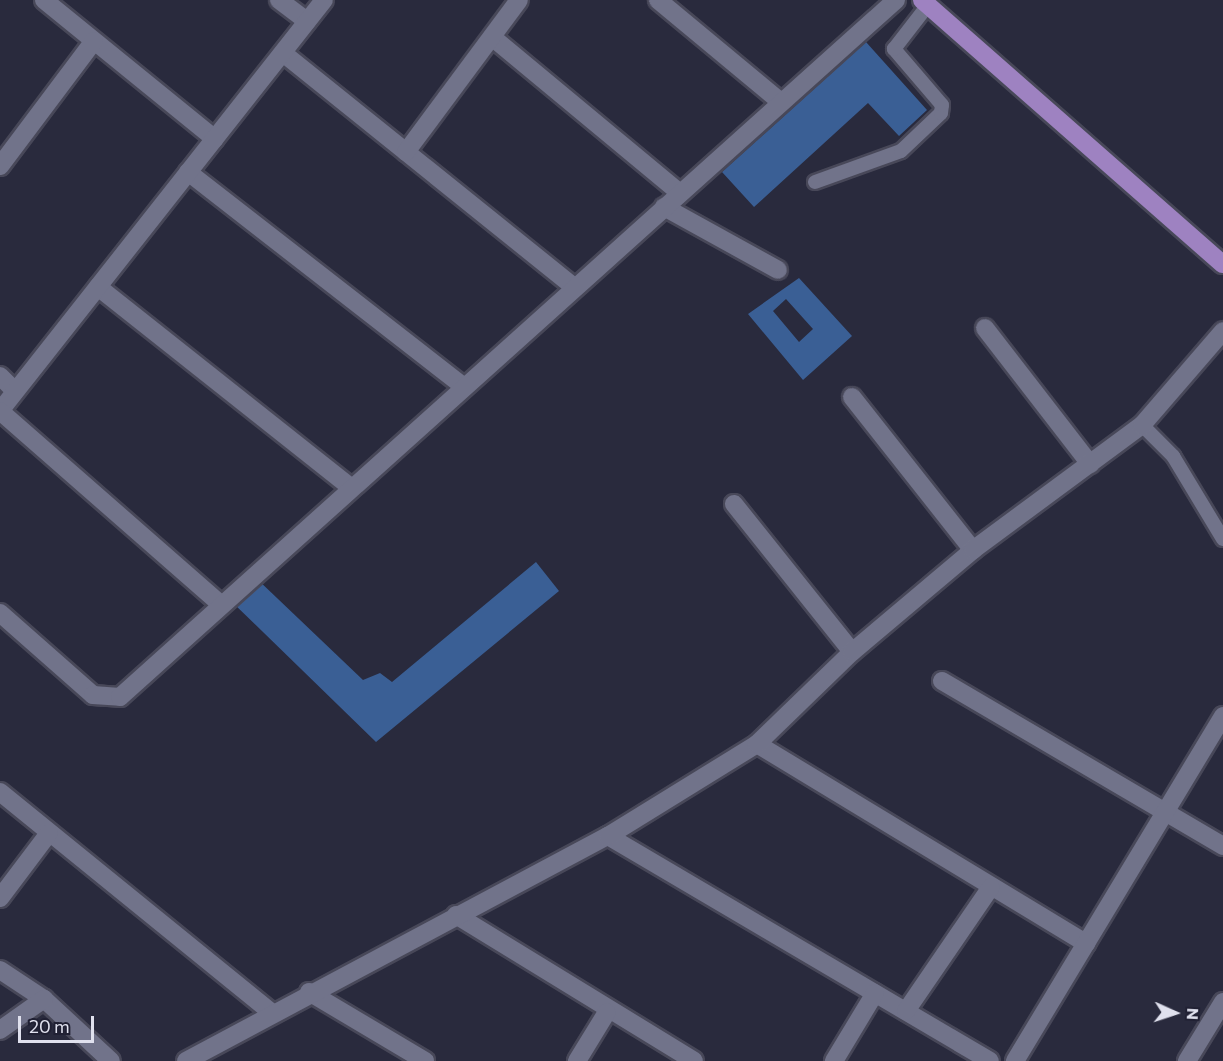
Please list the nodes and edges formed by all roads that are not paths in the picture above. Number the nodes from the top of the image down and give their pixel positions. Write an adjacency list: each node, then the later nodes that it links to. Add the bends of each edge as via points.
1 (44, 0): 10 (street)
2 (279, 0): 8 (street)
3 (324, 0): 8 (street)
4 (519, 0): 9 (street)
5 (658, 0): 12 (street)
6 (896, 0): 12 (street)
7 (925, 2): 17 (lane, via 894,49 942,105 941,113 901,151); 20 (main road)
8 (307, 21): 11 (street)
9 (492, 37): 14 (street); 18 (street)
10 (94, 41): 13 (street); 15 (street)
11 (283, 53): 13 (street); 14 (street)
12 (781, 102): 18 (street)
13 (215, 139): 16 (street)
14 (406, 152): 24 (street)
15 (0, 166)
16 (188, 172): 23 (street); 28 (street)
17 (815, 182)
18 (680, 193): 19 (street)
19 (664, 207): 22 (street); 24 (street)
20 (1216, 251): 21 (main road)
21 (1223, 264)
22 (778, 270)
23 (98, 287): 29 (street); 34 (street)
24 (574, 287): 28 (street)
25 (985, 328): 33 (street)
26 (1223, 331): 32 (street)
27 (0, 376): 29 (street)
28 (463, 386): 34 (street)
29 (15, 391): 31 (street)
30 (852, 397): 37 (street)
31 (0, 411): 38 (street)
32 (1142, 425): 33 (street); 36 (lane, via 1173,456)
33 (1090, 464): 37 (street)
34 (350, 487): 38 (street)
35 (734, 504): 40 (street)
36 (1223, 539)
37 (973, 550): 40 (street)
38 (219, 603): 39 (street, via 120,697 93,694)
39 (0, 613)
40 (852, 652): 43 (street)
41 (942, 681): 45 (street)
42 (1223, 716): 45 (street)
43 (757, 744): 47 (street); 49 (street)
44 (0, 792): 46 (street)
45 (1165, 812): 48 (street); 52 (street)
46 (49, 832): 50 (street); 59 (street)
47 (608, 836): 51 (street); 55 (street)
48 (1223, 846)
49 (991, 887): 52 (street); 58 (street)
50 (0, 898)
51 (456, 915): 54 (street); 60 (street)
52 (1086, 943): 70 (street)
53 (0, 970): 56 (street)
54 (309, 992): 59 (street); 65 (street)
55 (875, 993): 58 (street); 68 (street)
56 (44, 999): 62 (street); 63 (street)
57 (1223, 1002): 61 (street)
58 (906, 1011): 69 (street)
59 (271, 1012): 64 (street)
60 (607, 1012): 66 (street); 67 (street)
61 (1217, 1024): 71 (street)
62 (0, 1030)
63 (111, 1061)
64 (186, 1061)
65 (425, 1061)
66 (577, 1061)
67 (694, 1061)
68 (834, 1061)
69 (990, 1061)
70 (1015, 1061)
71 (1187, 1061)

